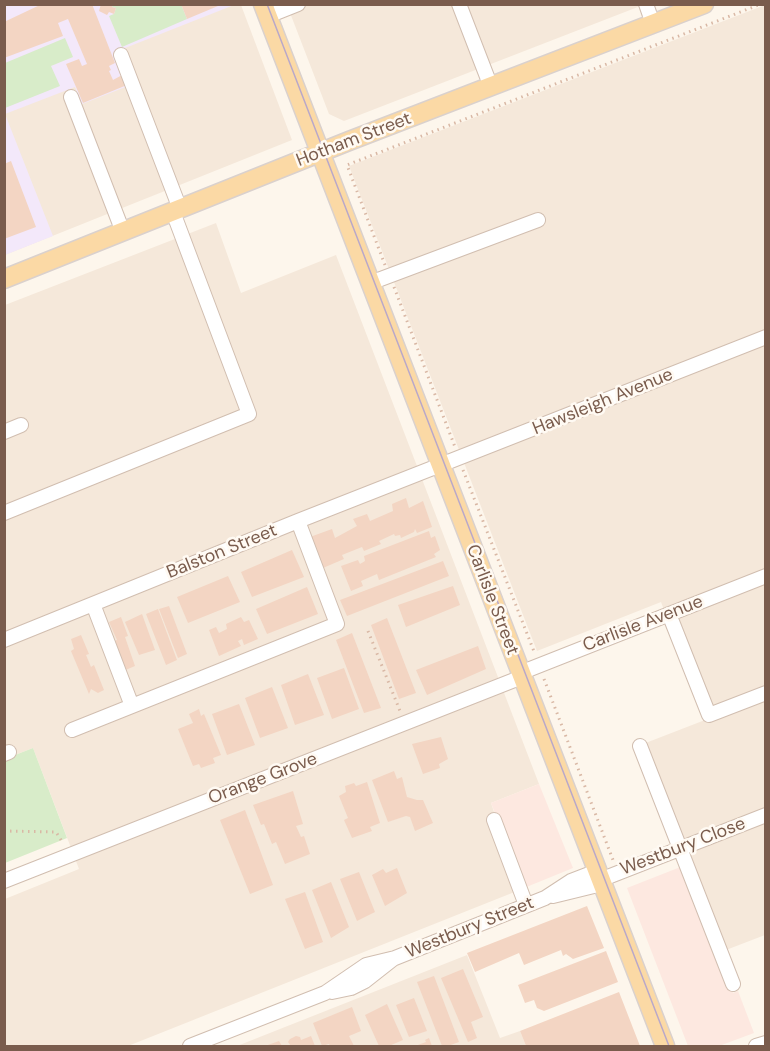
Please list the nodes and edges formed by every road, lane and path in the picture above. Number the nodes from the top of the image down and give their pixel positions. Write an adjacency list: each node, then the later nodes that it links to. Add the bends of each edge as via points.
1 (298, 4): 6 (street)
2 (459, 4): 9 (street)
3 (646, 4): 7 (street)
4 (704, 4): 7 (main road, Hotham Street)
5 (761, 4): 15 (path, via 347,165)
6 (265, 10): 11 (main road, Carlisle Street)
7 (653, 24): 9 (main road, Hotham Street)
8 (122, 55): 12 (street)
9 (491, 87): 11 (main road, Hotham Street)
10 (71, 97): 14 (street)
11 (320, 153): 12 (main road, Hotham Street); 17 (main road, Carlisle Street)
12 (177, 211): 14 (main road, Hotham Street); 23 (street, via 249,414)
13 (538, 219): 15 (street)
14 (123, 232): 16 (main road, Hotham Street)
15 (389, 276): 17 (street); 21 (path)
16 (4, 279)
17 (370, 283): 22 (main road, Carlisle Street)
18 (765, 337): 21 (street, Hawsleigh Avenue)
19 (21, 425): 20 (street)
20 (4, 432)
21 (459, 458): 22 (street, Hawsleigh Avenue); 30 (path)
22 (441, 465): 24 (street, Balston Street); 31 (main road, Carlisle Street)
23 (4, 513)
24 (298, 521): 26 (street, Balston Street); 33 (street, via 337,624)
25 (765, 576): 27 (street, Carlisle Avenue)
26 (93, 604): 29 (street, Balston Street); 33 (street)
27 (669, 614): 30 (street, Carlisle Avenue); 32 (street, via 709,716)
28 (368, 631): 34 (path)
29 (4, 640)
30 (538, 665): 31 (street, Carlisle Avenue); 42 (path)
31 (521, 675): 34 (street, Orange Grove); 43 (main road, Carlisle Street)
32 (765, 693)
33 (132, 706): 35 (street)
34 (405, 724): 41 (street, Orange Grove)
35 (72, 730)
36 (640, 746): 40 (street)
37 (765, 815): 40 (street, Westbury Close)
38 (494, 820): 45 (street)
39 (4, 831): 41 (path, via 56,832)
40 (681, 848): 43 (street, Westbury Close); 46 (street)
41 (69, 855): 44 (street, Orange Grove)
42 (615, 859)
43 (600, 878): 45 (street, Westbury Street, via 571,881); 49 (main road, Carlisle Street)
44 (4, 881)
45 (526, 905): 48 (street, Westbury Street, via 394,958 366,965 325,993)
46 (733, 984)
47 (765, 1043): 50 (street)
48 (190, 1047)
49 (665, 1047)
50 (756, 1047)

